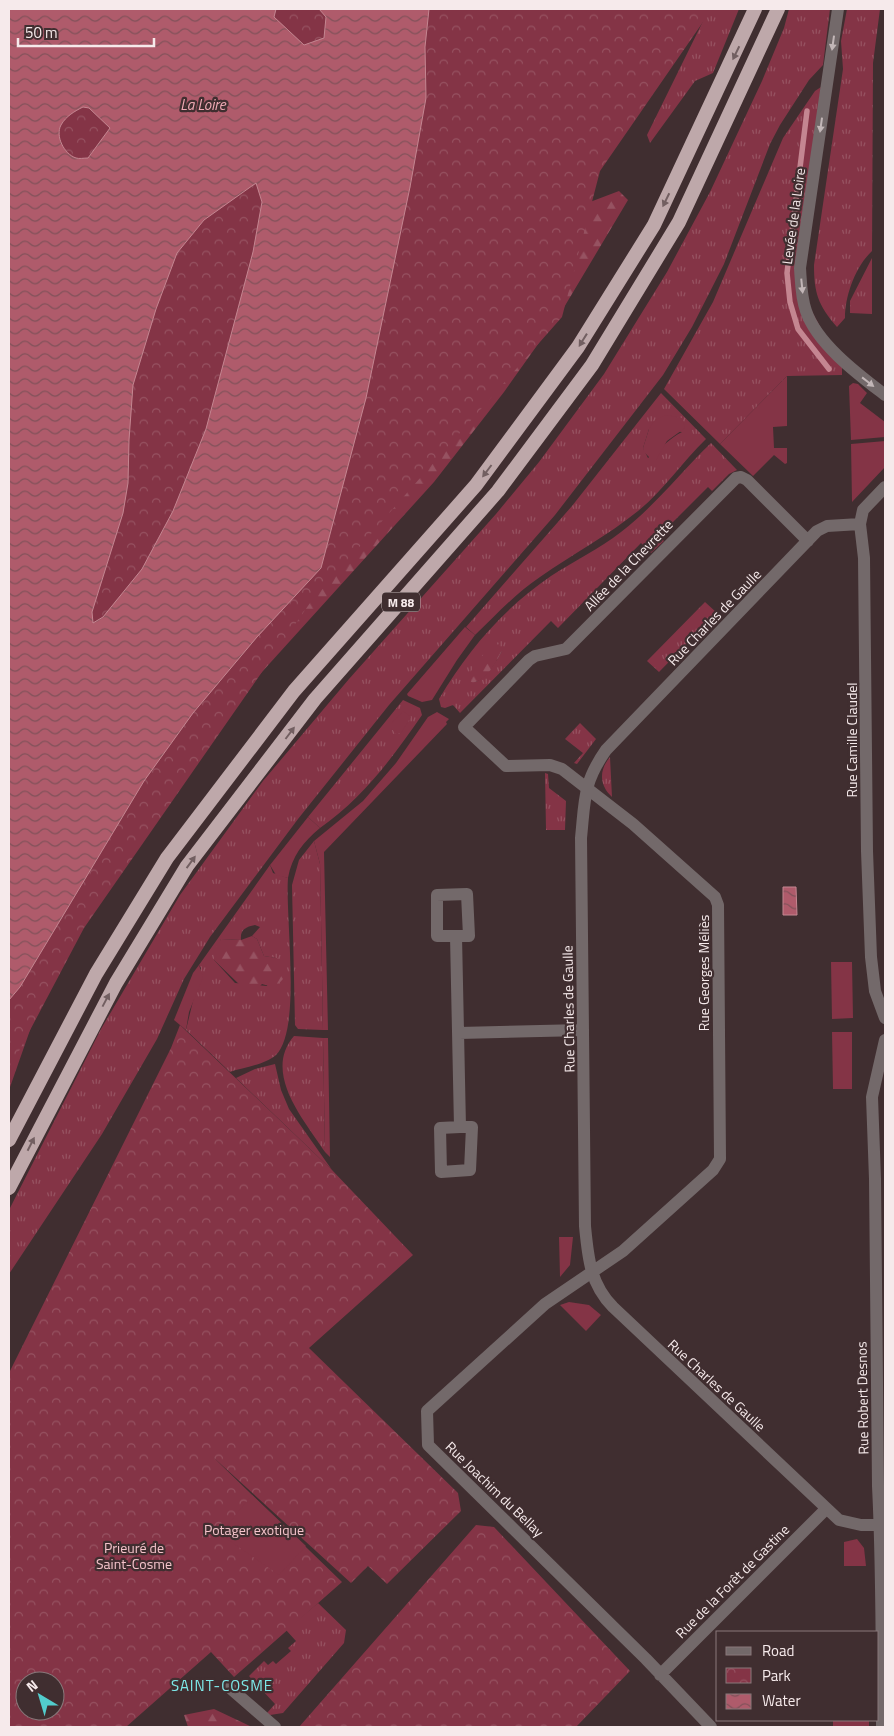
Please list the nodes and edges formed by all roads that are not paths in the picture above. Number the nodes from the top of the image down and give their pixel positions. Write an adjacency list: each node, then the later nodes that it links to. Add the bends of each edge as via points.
1 (755, 9): 16 (highway, M 88, one-way to 16, via 654,225 578,347 476,485 294,691 167,858 96,974)
2 (778, 9): 18 (highway, M 88, one-way to 2, via 116,983 187,866 316,699 498,491 592,365 679,222)
3 (838, 9): 4 (street, Levée de la Loire, one-way to 4, via 800,268 802,290 806,312 826,341 850,368)
4 (885, 395)
5 (885, 487): 6 (street, via 863,510)
6 (860, 524): 7 (street, Rue Charles de Gaulle, via 827,526); 11 (street, Rue Camille Claudel, via 864,558 871,957 876,991)
7 (808, 541): 8 (street, Allée de la Chevrette, via 747,480 741,476 736,478 566,649 529,660); 9 (street, Rue Charles de Gaulle, via 606,750 593,769)
8 (464, 727): 9 (street, Rue Georges Méliès, via 506,766 550,765)
9 (586, 788): 12 (street, Rue Charles de Gaulle, via 581,838); 17 (street, Rue Georges Méliès, via 709,890 718,905)
10 (456, 936): 13 (street)
11 (885, 1018)
12 (583, 1030): 13 (street); 19 (street, Rue Charles de Gaulle, via 585,1226)
13 (459, 1033): 15 (street)
14 (885, 1040): 21 (street, Rue Robert Desnos, via 872,1097 878,1486)
15 (460, 1127)
16 (9, 1140)
17 (720, 1159): 19 (street, Rue Joachim du Bellay, via 713,1170 623,1252)
18 (9, 1188)
19 (592, 1274): 20 (street, Rue Charles de Gaulle, via 606,1300); 22 (street, Rue Joachim du Bellay, via 545,1304 427,1411 428,1446)
20 (826, 1509): 21 (street, Rue Charles de Gaulle, via 839,1520); 22 (street, Rue de la Forêt de Gastine)
21 (883, 1525): 26 (street, Rue Robert Desnos, via 880,1560)
22 (660, 1675): 25 (street, Rue Joachim du Bellay)
23 (230, 1688): 24 (street)
24 (275, 1727)
25 (711, 1727)
26 (882, 1727)

